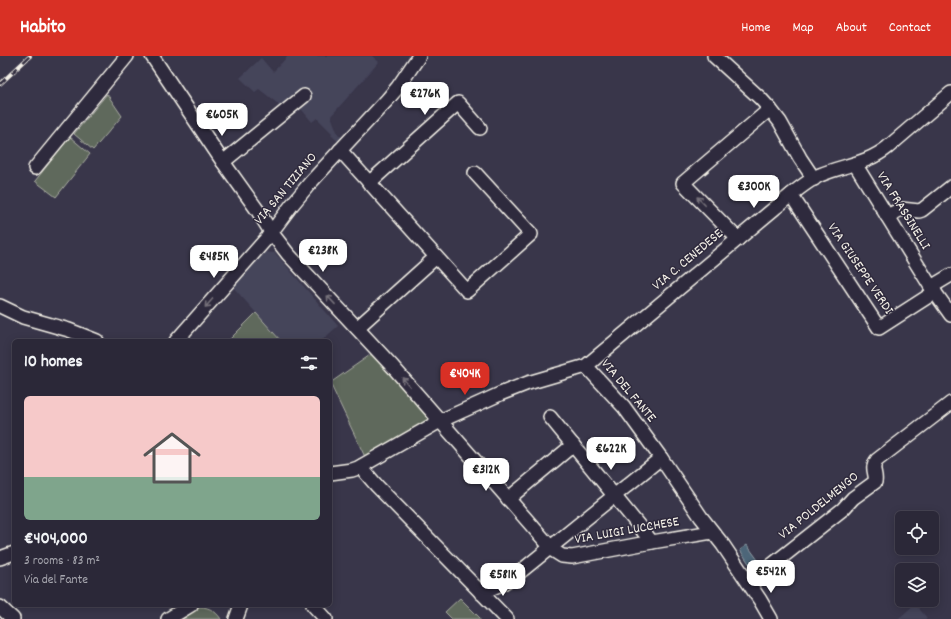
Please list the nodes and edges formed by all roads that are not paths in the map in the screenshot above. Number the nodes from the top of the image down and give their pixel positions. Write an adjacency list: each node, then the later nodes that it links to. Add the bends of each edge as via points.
1 (127, 56): 12 (street)
2 (152, 56): 10 (street, VIA LUIGI LUCCHESE)
3 (419, 56): 9 (street, VIA SAN TIZIANO, via 398,87)
4 (714, 56): 7 (street)
5 (951, 93): 11 (street, VIA C. CENEDESE, via 883,151)
6 (304, 96): 10 (street)
7 (770, 109): 14 (street); 20 (street, one-way to 7, via 683,183)
8 (480, 128): 15 (street, via 458,103)
9 (340, 150): 15 (street); 19 (street, VIA SAN TIZIANO, via 290,206)
10 (223, 162): 19 (street, VIA LUIGI LUCCHESE)
11 (855, 164): 14 (street, VIA C. CENEDESE); 18 (street, VIA FRASSINELLI)
12 (35, 168)
13 (476, 173): 21 (street, via 531,234 467,291)
14 (814, 179): 17 (street, VIA C. CENEDESE)
15 (369, 183): 21 (street)
16 (951, 187): 18 (street, via 922,210 901,209)
17 (791, 195): 20 (street, VIA C. CENEDESE); 23 (street, VIA GIUSEPPE VERDI, via 879,328)
18 (887, 216): 23 (street, VIA FRASSINELLI)
19 (271, 232): 26 (street, VIA LUIGI LUCCHESE, one-way to 19, via 288,254); 28 (street, VIA SAN TIZIANO, one-way to 28)
20 (738, 239): 29 (street, VIA C. CENEDESE)
21 (436, 257): 26 (street)
22 (951, 275): 23 (street)
23 (933, 290): 25 (street, VIA FRASSINELLI)
24 (0, 306): 27 (street)
25 (951, 315)
26 (357, 328): 32 (street, VIA LUIGI LUCCHESE, one-way to 26)
27 (92, 339)
28 (178, 339)
29 (586, 366): 32 (street, VIA DEL FANTE, via 528,383); 34 (street, VIA DEL FANTE, via 624,407)
30 (951, 403): 44 (street, VIA POLDELMENGO, via 876,460 875,482)
31 (550, 417): 33 (street)
32 (440, 421): 35 (street, VIA DEL FANTE); 38 (street, VIA LUIGI LUCCHESE)
33 (574, 445): 37 (street); 38 (street)
34 (661, 458): 37 (street); 39 (street, VIA DEL FANTE)
35 (362, 466): 36 (street, VIA DEL FANTE); 45 (street, via 377,486)
36 (332, 473)
37 (614, 495): 40 (street); 41 (street)
38 (508, 499): 41 (street, VIA LUIGI LUCCHESE)
39 (712, 532): 40 (street, VIA LUIGI LUCCHESE); 44 (street, VIA DEL FANTE)
40 (652, 542): 41 (street, VIA LUIGI LUCCHESE, via 572,557 562,556)
41 (550, 547): 45 (street, via 520,572)
42 (12, 554): 43 (street)
43 (0, 558)
44 (749, 583): 55 (street, VIA DEL FANTE)
45 (481, 593): 54 (street)
46 (187, 607): 51 (street)
47 (240, 607): 52 (street)
48 (315, 607): 53 (street)
49 (0, 608): 50 (street)
50 (13, 619)
51 (168, 619)
52 (236, 619)
53 (326, 619)
54 (507, 619)
55 (771, 619)

